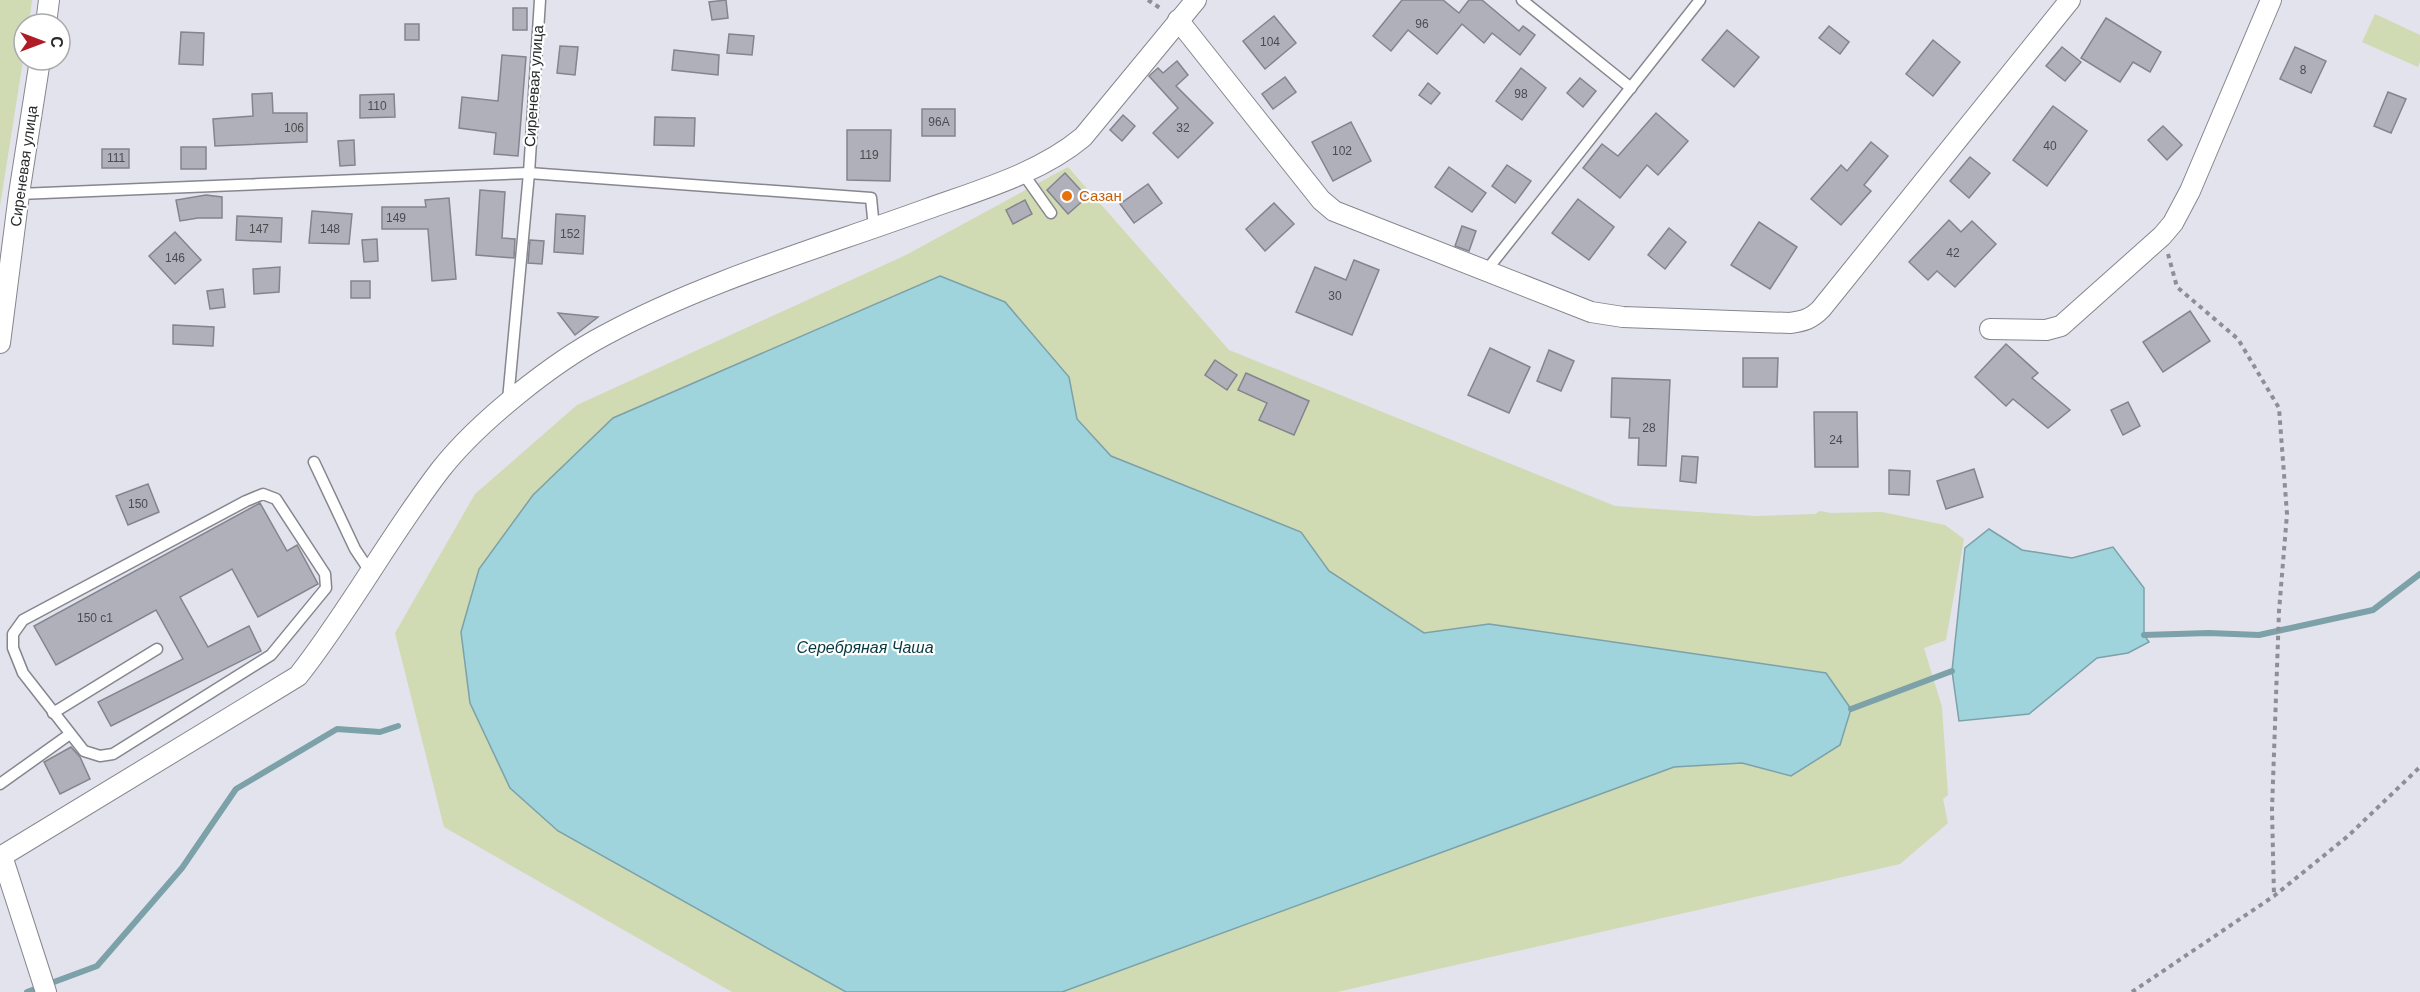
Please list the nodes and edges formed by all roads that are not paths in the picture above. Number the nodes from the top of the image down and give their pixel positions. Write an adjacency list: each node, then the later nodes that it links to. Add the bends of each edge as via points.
1 (540, 0): 11 (lane, Сиреневая улица)
2 (1196, 0): 7 (street)
3 (1522, 0): 9 (lane)
4 (1700, 0): 9 (lane)
5 (2070, 0): 15 (street, via 1813,317 1790,322 1609,316)
6 (2271, 0): 16 (street, via 2190,191 2162,236 2061,326 2046,330)
7 (1178, 20): 10 (street, via 1083,137 1063,154); 15 (street, via 1321,200 1334,211)
8 (38, 72): 12 (street, Сиреневая улица)
9 (1631, 88): 15 (lane)
10 (1022, 172): 13 (lane); 14 (street)
11 (529, 173): 12 (lane); 14 (lane, via 871,198); 18 (lane, Сиреневая улица)
12 (19, 194): 17 (street, Сиреневая улица)
13 (1051, 213)
14 (874, 228): 18 (street, via 667,305 604,336 545,374)
15 (1486, 272)
16 (1990, 329)
17 (0, 343)
18 (508, 404): 20 (street, via 442,468)
19 (314, 462): 20 (lane, via 355,549)
20 (371, 573): 25 (street, via 298,676)
21 (157, 649): 22 (lane)
22 (53, 713): 23 (lane); 23 (lane, via 22,673 12,648 13,634 22,620 246,501 263,494 276,499 325,574 326,588 271,655 113,754 100,756 84,751)
23 (70, 734): 24 (lane)
24 (0, 784)
25 (1, 852): 26 (street)
26 (43, 984)

